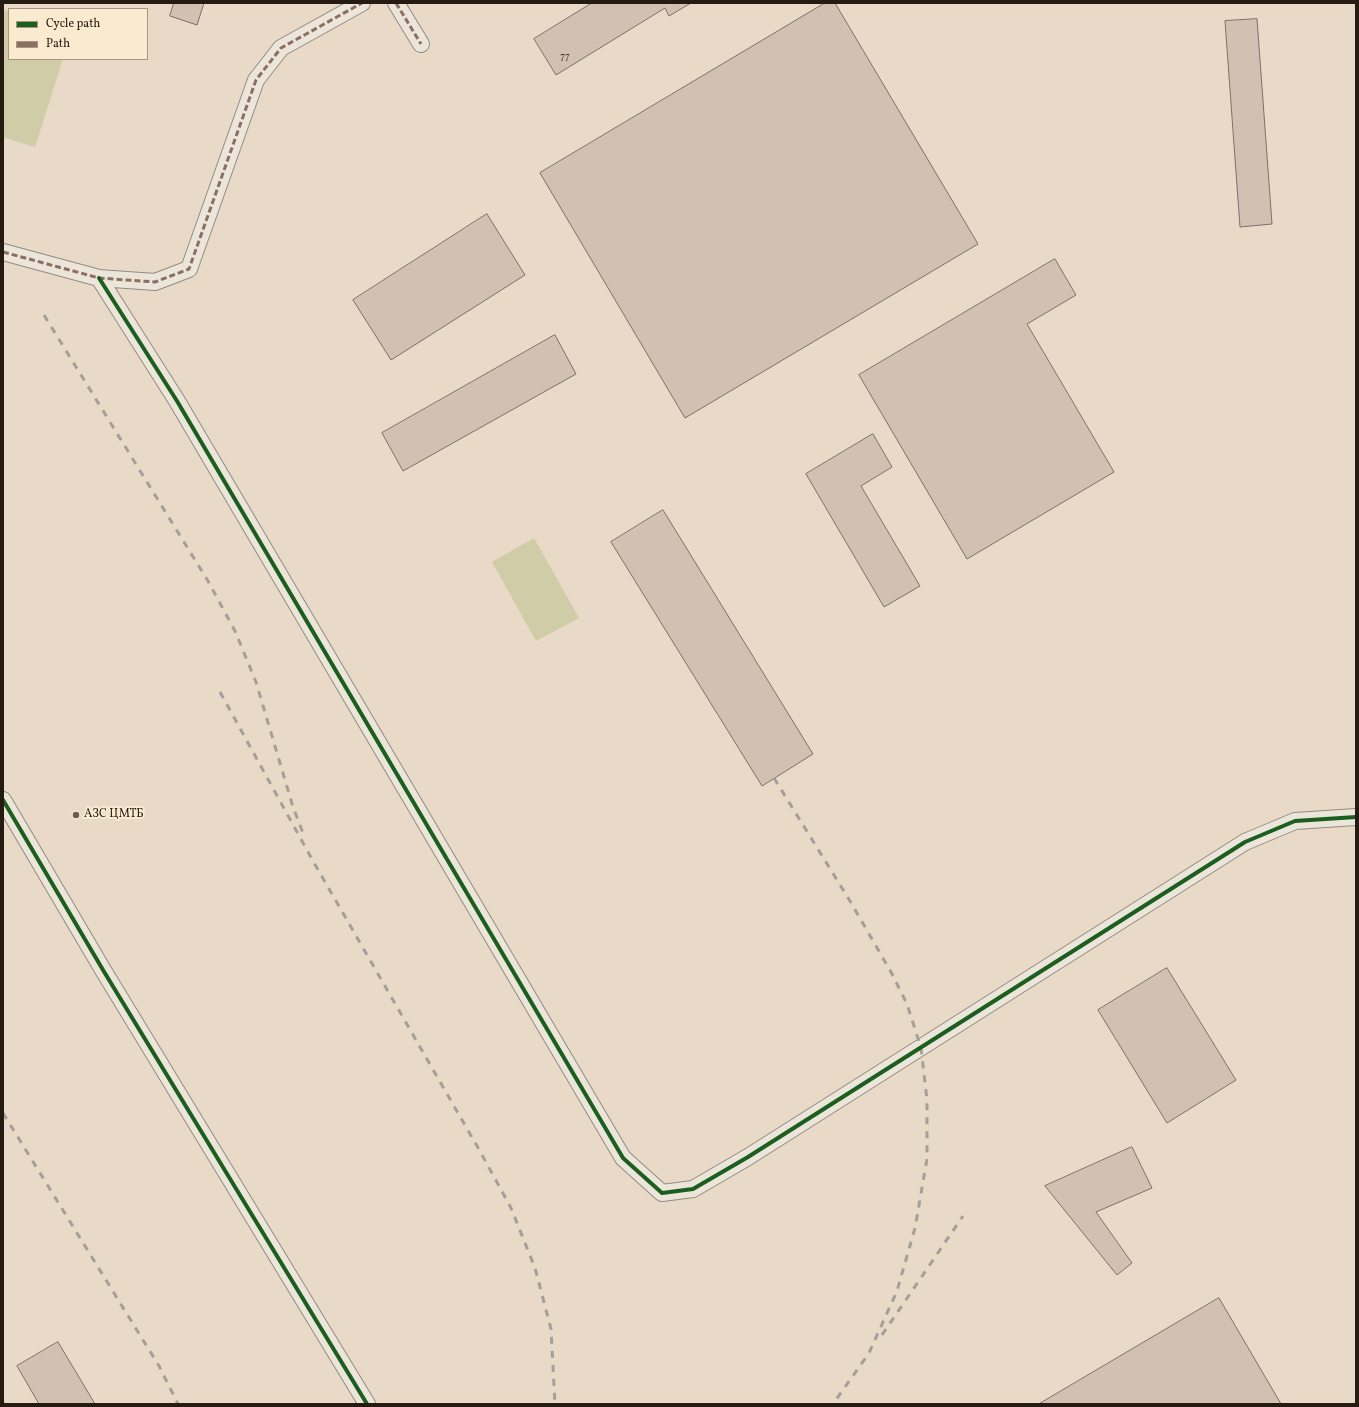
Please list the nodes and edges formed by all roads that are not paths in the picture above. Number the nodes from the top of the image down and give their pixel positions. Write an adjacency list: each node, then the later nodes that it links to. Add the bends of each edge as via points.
1 (362, 3): 5 (street, via 281,48 256,80 189,269 155,282)
2 (396, 3): 3 (street)
3 (421, 44)
4 (3, 252): 5 (street)
5 (100, 278): 7 (street, via 177,401 623,1158 662,1193 693,1189 748,1157 1245,842 1295,821)
6 (3, 800): 8 (street, via 103,970)
7 (1356, 817)
8 (367, 1404)

